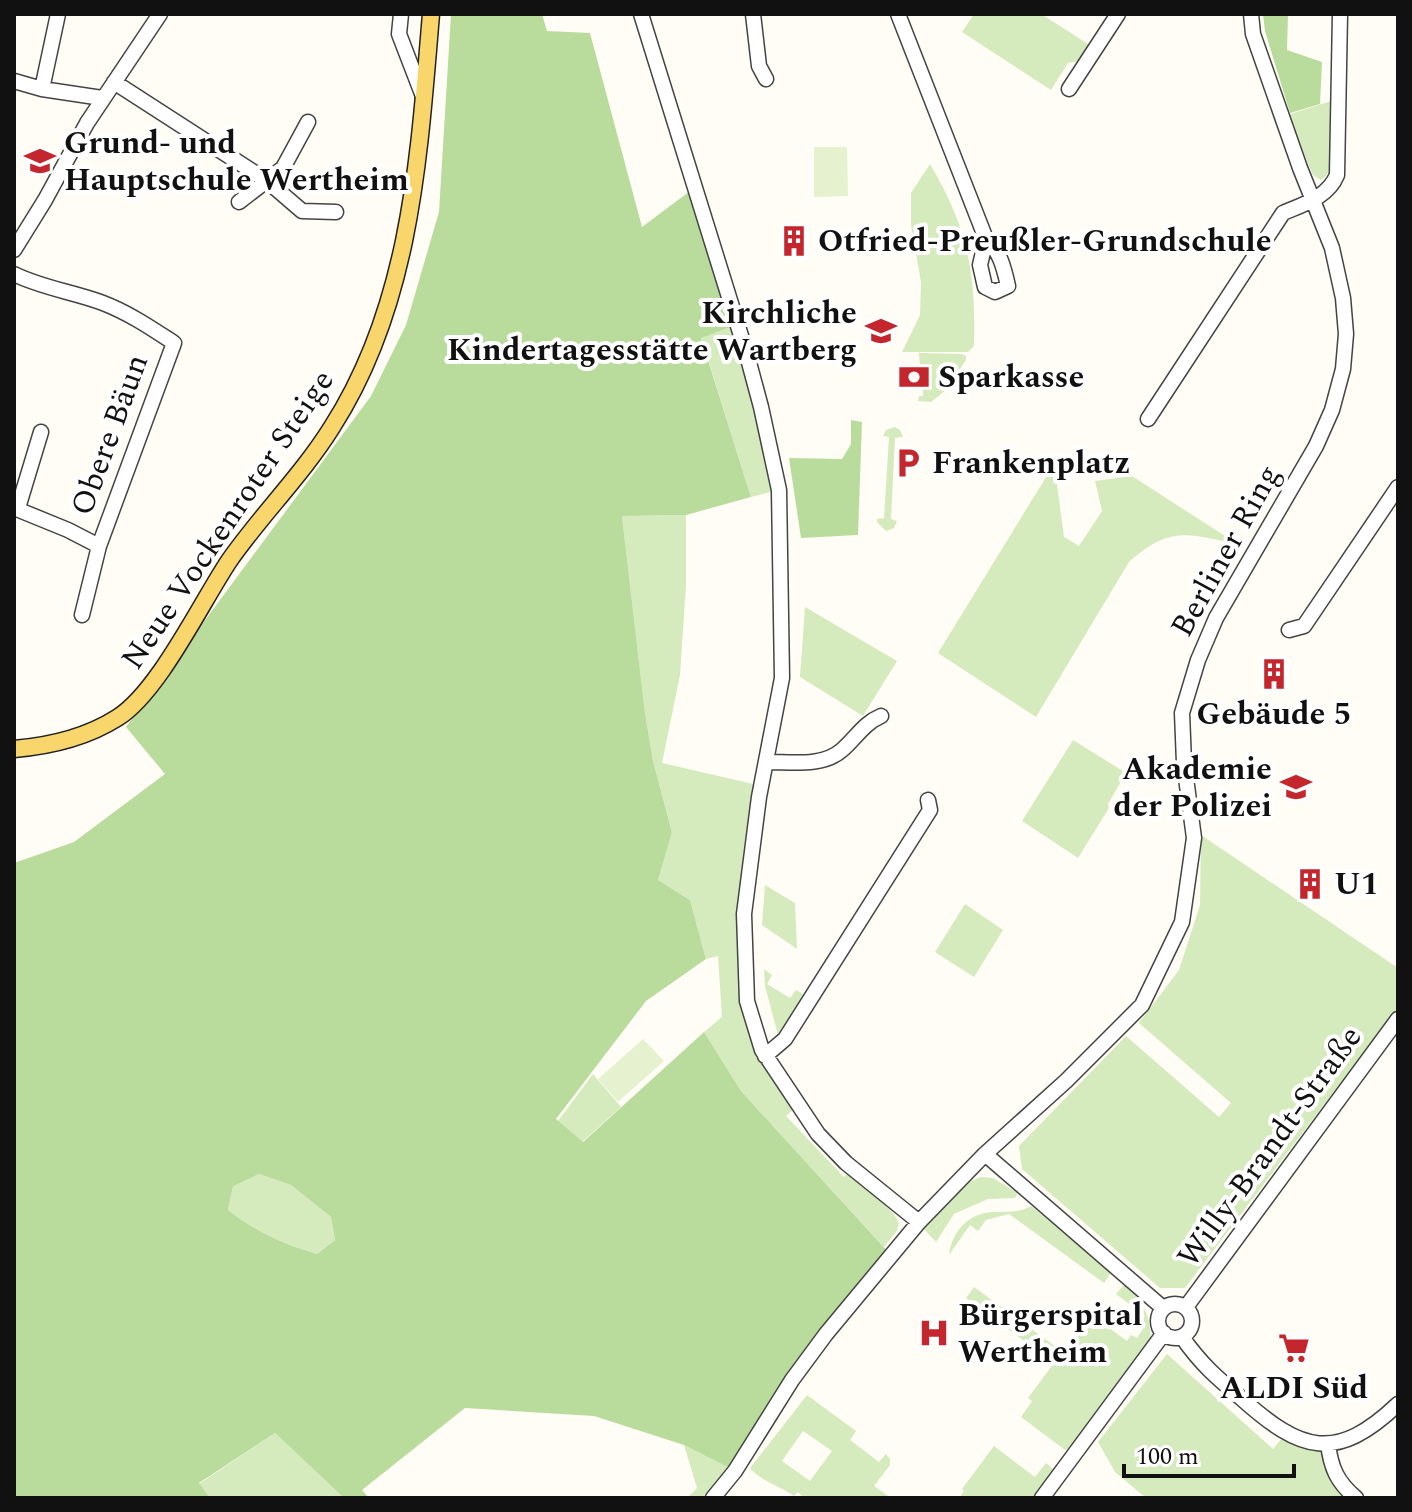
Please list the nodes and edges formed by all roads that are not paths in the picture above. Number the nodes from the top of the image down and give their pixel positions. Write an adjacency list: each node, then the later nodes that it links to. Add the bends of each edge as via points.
1 (58, 14): 14 (street)
2 (160, 14): 13 (street)
3 (401, 14): 17 (street, Neue Vockenroter Steige, via 399,34)
4 (431, 14): 17 (main road, Neue Vockenroter Steige)
5 (641, 14): 35 (street, via 747,355 779,490 782,678)
6 (753, 14): 11 (street, via 759,66)
7 (898, 14): 23 (street)
8 (1118, 14): 15 (street)
9 (1251, 14): 20 (street, Berliner Ring, via 1253,34)
10 (1340, 14): 20 (street, via 1337,175 1333,185)
11 (766, 79)
12 (14, 81): 14 (street)
13 (114, 82): 16 (street); 19 (street)
14 (42, 89): 16 (street)
15 (1069, 89)
16 (102, 98): 24 (street)
17 (424, 99): 34 (main road, Neue Vockenroter Steige, via 408,224 393,291 354,391 332,428 230,560 137,701 118,718 70,739)
18 (308, 122): 19 (street, via 283,168)
19 (266, 180): 21 (street); 22 (street, via 302,211)
20 (1314, 199): 26 (street, via 1283,213); 39 (street, Berliner Ring, via 1339,274 1346,334 1343,369 1316,446 1216,618 1182,713 1194,838 1182,922 1142,1005)
21 (239, 202)
22 (336, 212)
23 (986, 239)
24 (14, 250)
25 (14, 274): 30 (street, Obere Bäun, via 131,315 174,343)
26 (1148, 419)
27 (41, 432): 29 (street, Obere Bäun)
28 (1398, 487): 32 (street, via 1304,626)
29 (16, 508): 30 (street, Obere Bäun)
30 (99, 546): 31 (street, Obere Bäun)
31 (82, 615)
32 (1289, 630)
33 (881, 716): 35 (street, via 830,759)
34 (14, 749)
35 (767, 762): 38 (street, via 744,914 747,1001)
36 (928, 800): 38 (street, via 930,810 830,970 781,1045)
37 (1398, 1019): 41 (street, Willy-Brandt-Straße)
38 (765, 1056): 40 (street, via 818,1134)
39 (985, 1154): 40 (street, Berliner Ring); 42 (street)
40 (919, 1222): 47 (street, Berliner Ring, via 826,1334)
41 (1186, 1307): 42 (street, via 1175,1303); 44 (street, via 1193,1322)
42 (1163, 1308): 43 (street, via 1158,1322)
43 (1164, 1333): 44 (street); 48 (street)
44 (1182, 1337): 46 (street, via 1199,1362 1264,1419 1300,1440)
45 (1398, 1404): 46 (street, via 1361,1435)
46 (1328, 1444): 49 (street, via 1336,1477)
47 (713, 1498)
48 (1042, 1498)
49 (1356, 1498)

